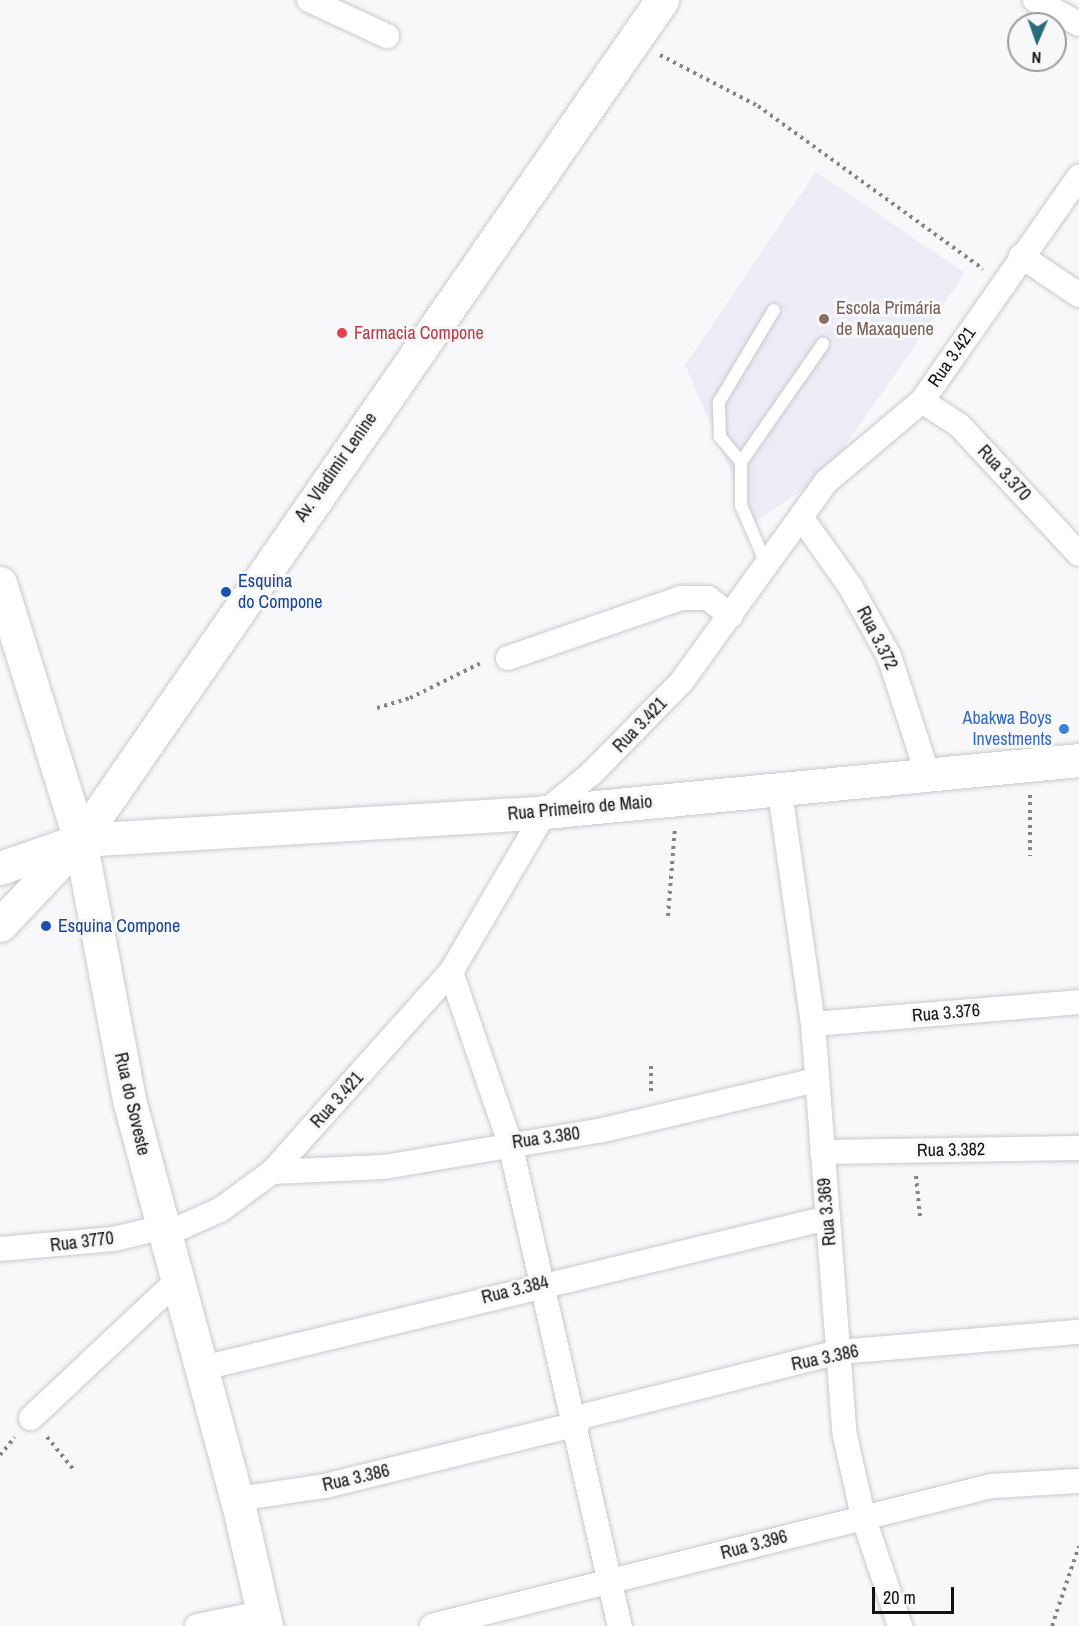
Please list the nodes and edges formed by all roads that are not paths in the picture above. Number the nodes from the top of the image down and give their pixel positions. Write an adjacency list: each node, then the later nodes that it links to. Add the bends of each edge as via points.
1 (309, 0): 5 (street)
2 (662, 0): 23 (street, Av. Vladimir Lenine)
3 (1035, 0): 4 (street)
4 (1079, 24)
5 (387, 36)
6 (1079, 177): 7 (street, Rua 3.421)
7 (1021, 256): 8 (street); 11 (street, Rua 3.421)
8 (1079, 295)
9 (774, 310): 12 (lane, via 719,402 720,437)
10 (823, 344): 12 (lane)
11 (922, 401): 13 (street, Rua 3.421, via 826,481); 14 (street, Rua 3.370, via 959,424)
12 (741, 462): 15 (lane, via 741,504)
13 (801, 517): 15 (street, Rua 3.421); 20 (street, Rua 3.372, via 850,586 889,656)
14 (1079, 554)
15 (767, 567): 17 (street, Rua 3.421)
16 (0, 583): 23 (street, Rua do Soveste)
17 (731, 616): 18 (street, via 708,598 681,598); 22 (street, Rua 3.421, via 682,681 592,773)
18 (508, 658)
19 (1079, 760): 20 (street, Rua Primeiro de Maio)
20 (927, 772): 21 (street, Rua Primeiro de Maio)
21 (780, 792): 22 (street, Rua Primeiro de Maio); 28 (street, Rua 3.369)
22 (545, 812): 23 (street, Rua Primeiro de Maio); 26 (street, Rua 3.421)
23 (80, 840): 24 (street, Rua Primeiro de Maio); 25 (street, Av. Vladimir Lenine); 35 (street, Rua do Soveste, via 129,1100)
24 (0, 868)
25 (0, 925)
26 (451, 972): 30 (street); 33 (street, Rua 3.421)
27 (1079, 1002): 28 (street, Rua 3.376)
28 (813, 1024): 29 (street, Rua 3.369)
29 (816, 1080): 30 (street, Rua 3.380, via 603,1130); 32 (street, Rua 3.369)
30 (510, 1143): 33 (street, Rua 3.380, via 384,1167); 38 (street)
31 (1079, 1148): 32 (street, Rua 3.382)
32 (822, 1152): 34 (street, Rua 3.369)
33 (272, 1172): 35 (street, Rua 3.421, via 220,1210)
34 (828, 1218): 38 (street, Rua 3.384); 40 (street, Rua 3.369)
35 (165, 1231): 36 (street, Rua 3770); 37 (street, Rua do Soveste)
36 (0, 1250)
37 (178, 1280): 41 (street, Rua do Soveste); 42 (street)
38 (545, 1282): 41 (street, Rua 3.384); 43 (street)
39 (1079, 1332): 40 (street, Rua 3.386)
40 (839, 1352): 43 (street, Rua 3.386); 46 (street, Rua 3.369, via 845,1436)
41 (203, 1368): 45 (street, Rua do Soveste)
42 (31, 1418)
43 (577, 1421): 45 (street, Rua 3.386, via 325,1486); 47 (street)
44 (1079, 1481): 46 (street, Rua 3.396, via 992,1486)
45 (237, 1498): 48 (street, Rua do Soveste)
46 (863, 1516): 47 (street, Rua 3.396); 52 (street, Rua 3.369)
47 (608, 1583): 50 (street, Rua 3.396); 51 (street)
48 (263, 1620): 49 (street)
49 (197, 1626)
50 (432, 1626)
51 (620, 1626)
52 (900, 1626)

